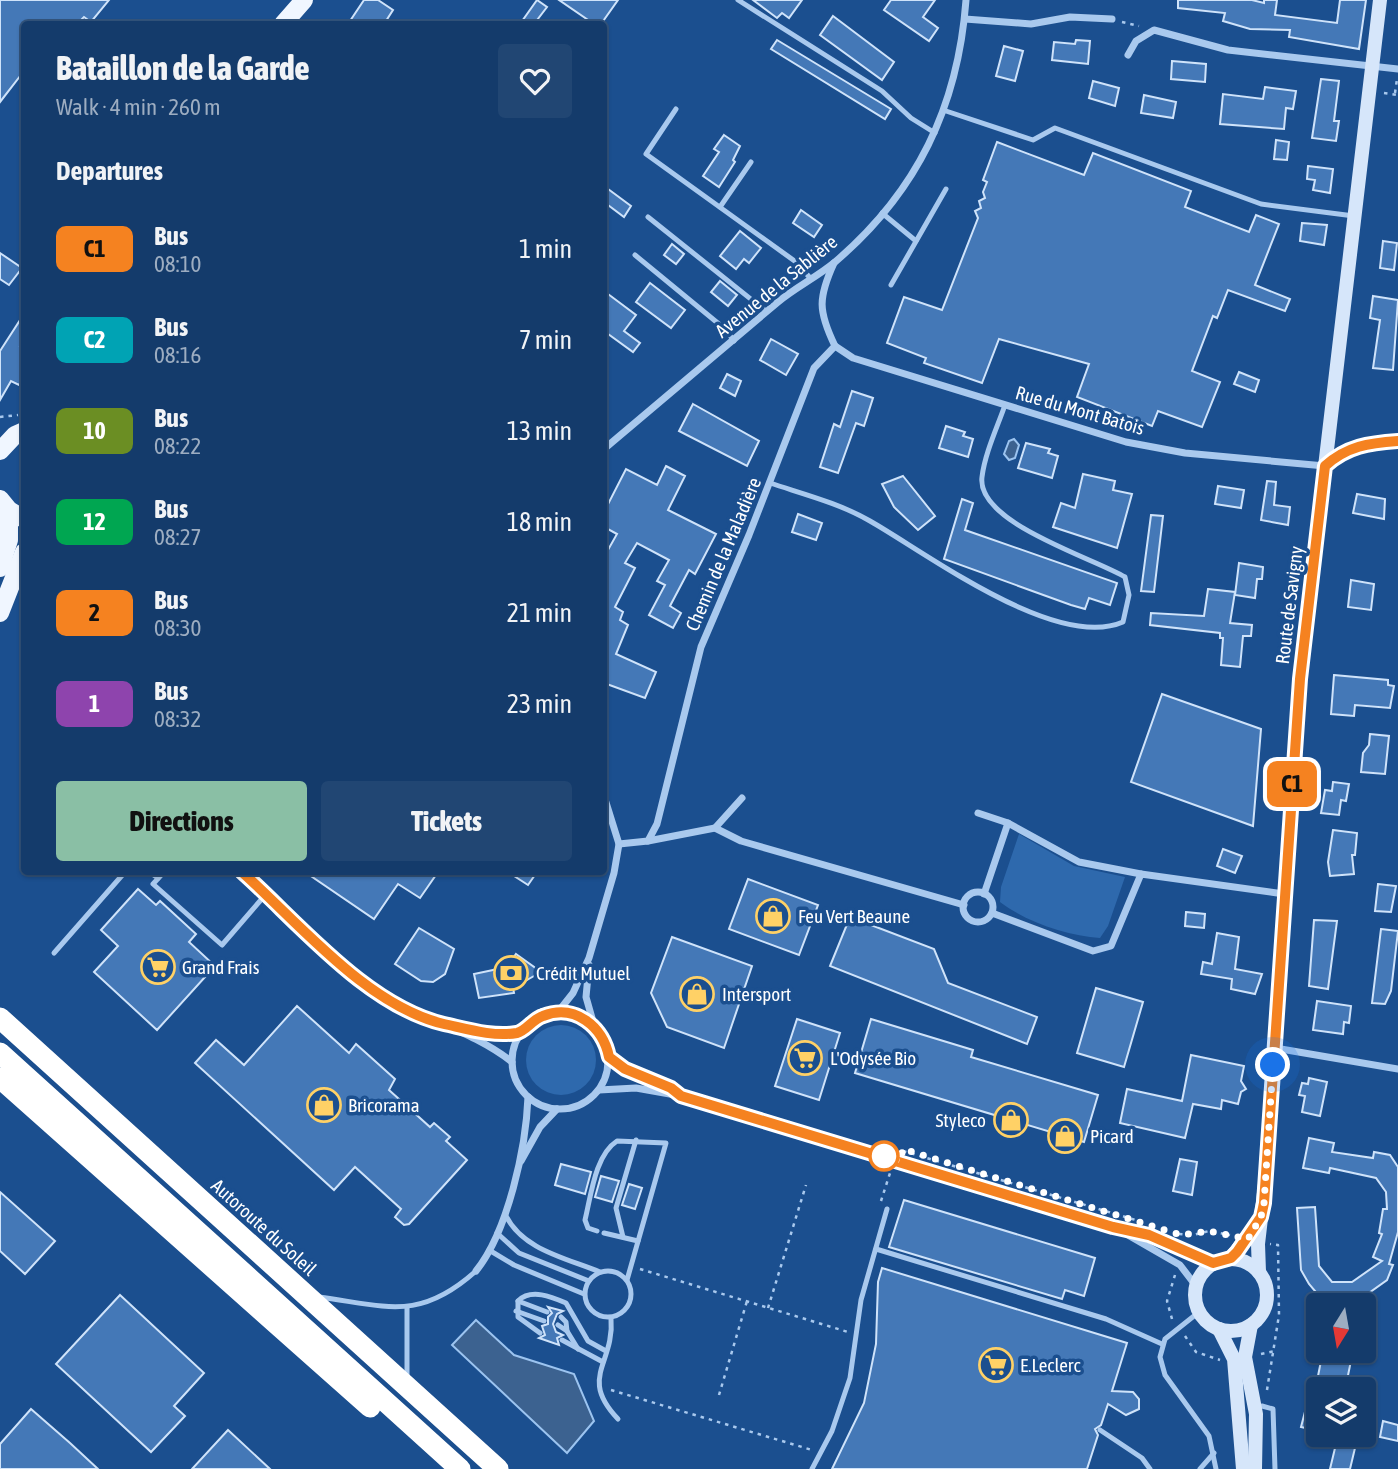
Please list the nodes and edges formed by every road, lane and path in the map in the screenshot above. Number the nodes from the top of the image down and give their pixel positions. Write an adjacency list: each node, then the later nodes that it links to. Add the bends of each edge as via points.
1 (304, 0): 7 (main road)
2 (738, 0): 15 (lane, via 882,91)
3 (966, 0): 5 (street, Avenue de la Sablière)
4 (1380, 0): 10 (main road, Route de Savigny)
5 (965, 19): 6 (street, via 1031,24 1070,17); 14 (street, Avenue de la Sablière)
6 (1112, 19): 8 (path)
7 (286, 21)
8 (1154, 30): 9 (street, via 1136,41); 10 (street, via 1228,50)
9 (1128, 55)
10 (1374, 66): 11 (street); 21 (main road, Route de Savigny)
11 (1398, 70): 12 (path)
12 (1395, 94)
13 (676, 109): 18 (lane, via 646,154)
14 (943, 110): 15 (street, Avenue de la Sablière); 21 (lane, via 1033,141 1055,128 1261,204)
15 (935, 133): 19 (street, Avenue de la Sablière, via 920,165)
16 (751, 162): 18 (lane)
17 (946, 189): 22 (lane)
18 (720, 207): 25 (lane, via 796,262)
19 (883, 213): 22 (lane); 24 (street, Avenue de la Sablière)
20 (648, 216): 27 (lane)
21 (1354, 216): 37 (main road, Route de Savigny)
22 (916, 241): 26 (lane)
23 (635, 255): 28 (lane)
24 (834, 263): 25 (street, Avenue de la Sablière); 29 (street, via 820,300)
25 (811, 279): 27 (street, Avenue de la Sablière)
26 (891, 285)
27 (767, 312): 28 (street, Avenue de la Sablière)
28 (734, 341): 35 (street, Avenue de la Sablière)
29 (835, 346): 30 (street, Rue du Mont Batois, via 853,358); 38 (street, Chemin de la Maladière, via 814,368)
30 (1004, 405): 37 (street, Rue du Mont Batois, via 1126,442 1232,459); 38 (lane, via 982,479 988,497 1007,517 1042,540 1125,577 1129,595 1122,622 1108,628 1068,624 1024,610 857,514)
31 (21, 414): 32 (path)
32 (0, 417)
33 (13, 432): 36 (main road)
34 (1398, 441): 37 (street, via 1351,448)
35 (607, 447)
36 (0, 451)
37 (1325, 466): 58 (main road, Route de Savigny, via 1300,679)
38 (769, 482): 48 (street, Chemin de la Maladière, via 701,647 657,824)
39 (11, 510): 41 (main road, via 9,540)
40 (21, 560): 42 (main road)
41 (0, 568)
42 (0, 613)
43 (742, 798): 47 (street)
44 (607, 806): 49 (street)
45 (978, 813): 46 (street)
46 (1008, 823): 50 (street, via 1079,862); 57 (street)
47 (715, 828): 48 (street); 59 (street, via 741,841)
48 (648, 841): 49 (street)
49 (619, 845): 62 (street)
50 (1141, 874): 58 (street); 60 (street, via 1111,946 1093,951)
51 (122, 875): 61 (lane)
52 (154, 875): 55 (lane)
53 (161, 875): 55 (lane)
54 (245, 875): 56 (street)
55 (158, 878): 56 (lane, via 153,884 222,945)
56 (266, 894): 65 (street, via 369,987)
57 (984, 894): 59 (street, via 973,894); 60 (street, via 993,903)
58 (1284, 894): 68 (main road, Route de Savigny)
59 (964, 905): 60 (street, via 972,921 986,920)
60 (992, 913)
61 (54, 953)
62 (589, 958): 63 (street, via 573,993); 66 (street, via 586,997)
63 (558, 1012): 66 (street, via 571,1013); 67 (street, via 531,1022)
64 (0, 1018): 104 (highway, Autoroute du Soleil)
65 (443, 1024): 67 (street, via 486,1033); 71 (street)
66 (594, 1026): 70 (street)
67 (521, 1032): 71 (street)
68 (1274, 1047): 72 (street); 91 (main road, Route de Savigny, via 1261,1217)
69 (0, 1053): 135 (highway)
70 (609, 1057): 74 (street); 75 (street)
71 (512, 1062): 76 (street, via 514,1075)
72 (1398, 1069)
73 (0, 1078): 135 (highway, via 393,1427)
74 (599, 1090): 75 (street, via 636,1088); 77 (street, via 580,1105)
75 (681, 1096): 80 (street)
76 (528, 1097): 77 (street); 79 (street)
77 (557, 1109): 79 (street, via 540,1127)
78 (636, 1140): 89 (lane, via 617,1208); 89 (lane, via 617,1141 605,1153 585,1220 588,1228); 90 (lane, via 666,1143)
79 (521, 1161): 84 (street)
80 (900, 1161): 82 (path, via 897,1170 891,1168); 85 (path, via 903,1149); 86 (street)
81 (806, 1185): 108 (path)
82 (879, 1207)
83 (887, 1209): 92 (lane)
84 (503, 1212): 88 (street); 98 (lane, via 515,1234 527,1243)
85 (1142, 1222)
86 (1113, 1227): 95 (street, via 1149,1235); 102 (street, via 1180,1265)
87 (1168, 1231): 91 (path, via 1193,1235 1209,1231)
88 (496, 1232): 93 (street); 101 (lane, via 519,1253)
89 (623, 1237): 90 (lane)
90 (638, 1241): 96 (lane)
91 (1253, 1241): 94 (main road, Route de Savigny); 99 (main road); 130 (path, via 1278,1245 1275,1351)
92 (876, 1249): 120 (lane, via 861,1300); 122 (lane, via 1107,1319)
93 (489, 1250): 97 (street); 103 (lane)
94 (1231, 1258): 95 (main road); 99 (main road, via 1248,1262)
95 (1213, 1263): 102 (main road)
96 (631, 1267): 100 (lane); 106 (path)
97 (475, 1272): 107 (lane, via 442,1297)
98 (600, 1272): 100 (lane, via 615,1272); 101 (lane)
99 (1259, 1272): 116 (main road, via 1267,1298)
100 (627, 1280): 113 (lane, via 629,1304)
101 (589, 1281): 103 (lane)
102 (1196, 1286): 111 (main road)
103 (584, 1294): 113 (lane, via 595,1314)
104 (305, 1295): 107 (lane); 127 (highway, Autoroute du Soleil)
105 (518, 1301): 109 (lane); 110 (lane); 124 (lane, via 536,1294 566,1303 588,1341)
106 (747, 1301): 108 (path); 128 (path)
107 (407, 1308): 127 (lane)
108 (768, 1308): 120 (path)
109 (516, 1311): 114 (lane); 119 (lane, via 528,1327)
110 (547, 1312)
111 (1199, 1312): 117 (main road); 122 (lane)
112 (561, 1317): 118 (lane)
113 (611, 1318): 124 (lane)
114 (544, 1321)
115 (558, 1325): 118 (lane)
116 (1251, 1325): 117 (main road, via 1236,1331); 130 (main road, via 1245,1357)
117 (1219, 1329): 129 (main road, via 1234,1359)
118 (567, 1331): 123 (lane)
119 (540, 1333)
120 (858, 1335): 134 (lane, via 850,1378)
121 (562, 1339): 123 (lane)
122 (1162, 1344): 133 (lane, via 1163,1369 1204,1427)
123 (579, 1351): 125 (lane)
124 (606, 1351): 125 (lane)
125 (603, 1362): 126 (lane)
126 (597, 1385): 131 (lane); 134 (path)
127 (408, 1387): 136 (highway, Autoroute du Soleil)
128 (719, 1395)
129 (1239, 1402): 130 (street); 141 (main road)
130 (1259, 1405): 142 (main road); 143 (lane, via 1273,1409)
131 (618, 1419)
132 (1100, 1430): 138 (lane, via 1142,1458)
133 (1214, 1452): 139 (lane); 140 (lane)
134 (822, 1453): 137 (lane)
135 (454, 1464)
136 (498, 1469)
137 (812, 1469)
138 (1150, 1469)
139 (1200, 1469)
140 (1216, 1469)
141 (1243, 1469)
142 (1255, 1469)
143 (1276, 1469)

